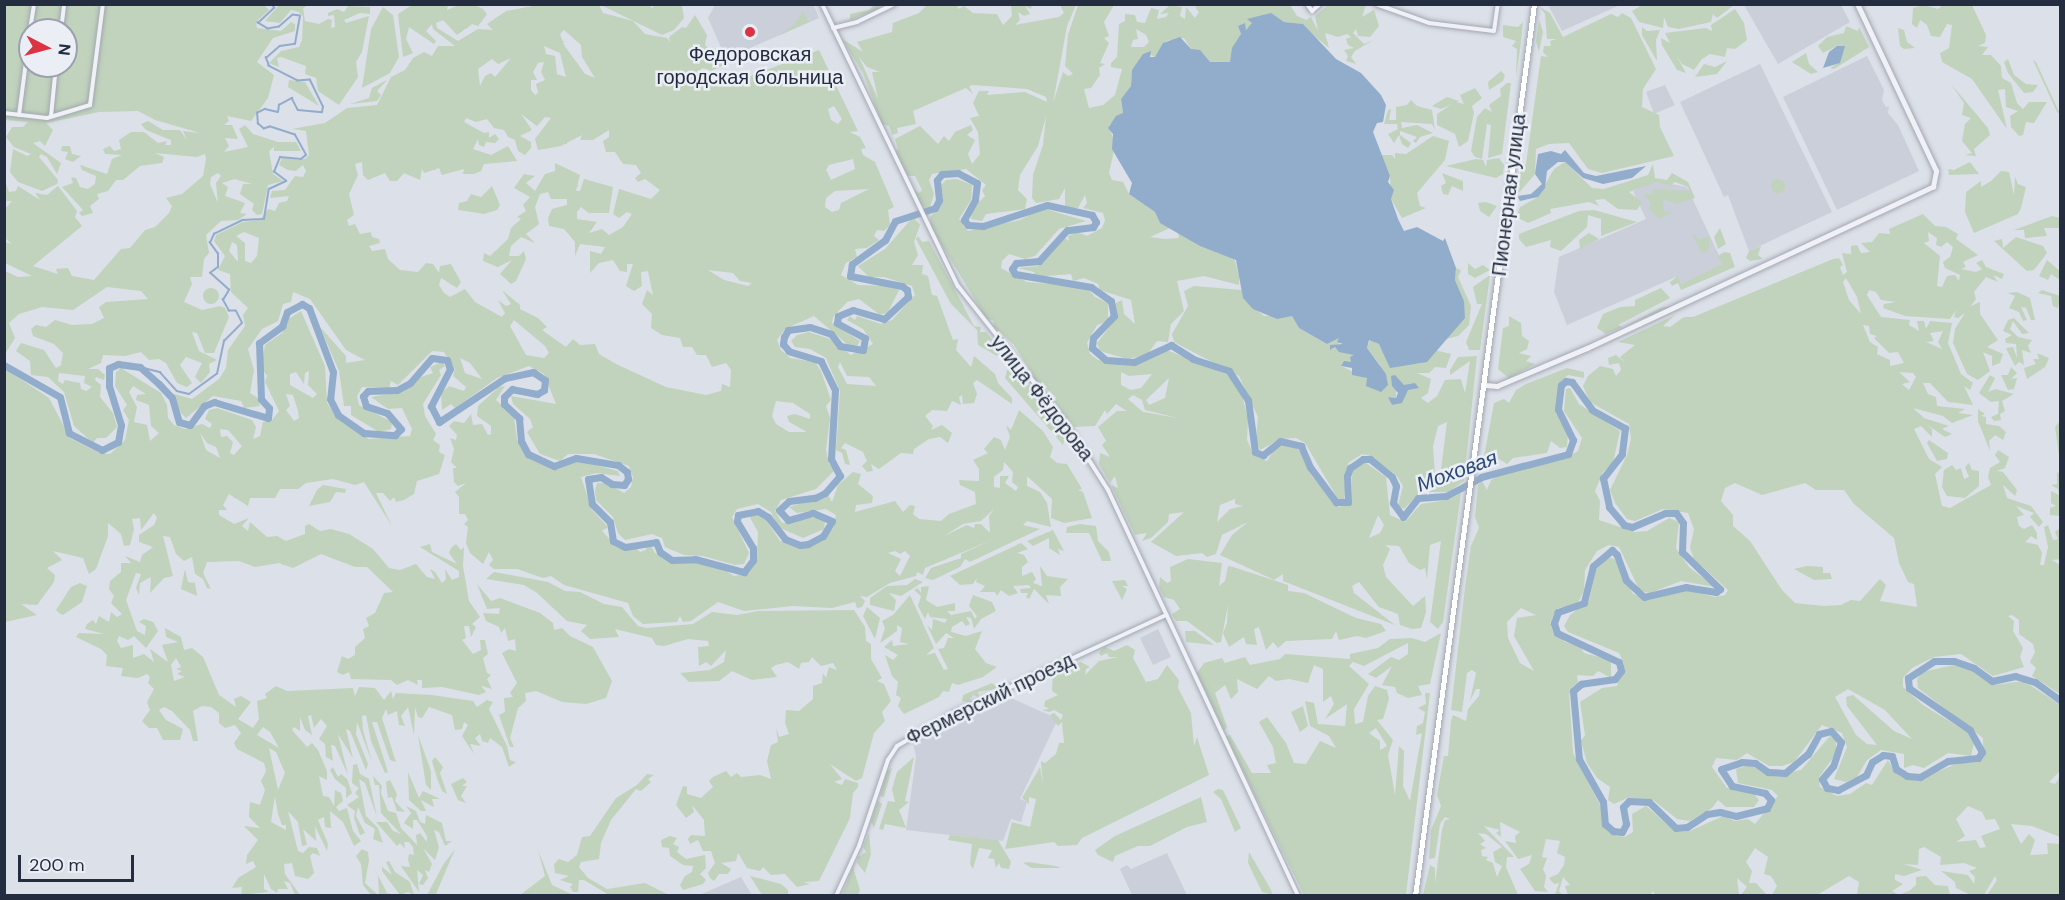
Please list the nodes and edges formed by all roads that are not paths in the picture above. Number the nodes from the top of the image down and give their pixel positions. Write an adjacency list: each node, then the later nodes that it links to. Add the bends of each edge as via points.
1 (103, 4): 15 (street, via 92,101 85,107)
2 (822, 4): 10 (street, улица Фёдорова)
3 (894, 4): 10 (street, via 857,22)
4 (1307, 4): 5 (street, via 1311,10)
5 (1320, 4)
6 (1376, 4): 7 (street, via 1429,23 1494,31)
7 (1498, 4)
8 (1534, 4): 16 (main road, Пионерная улица)
9 (1857, 4): 16 (street, via 1937,178 1929,191 1516,378 1497,386)
10 (833, 28): 17 (street, улица Фёдорова, via 964,297 1088,455)
11 (24, 78): 14 (street)
12 (55, 78): 15 (street)
13 (4, 113): 14 (street)
14 (19, 115): 15 (street)
15 (51, 116)
16 (1485, 385): 20 (main road, Пионерная улица)
17 (1166, 615): 18 (street, Фермерский проезд, via 904,740 888,759 859,846); 19 (street, улица Фёдорова)
18 (836, 896)
19 (1298, 896)
20 (1415, 896)

